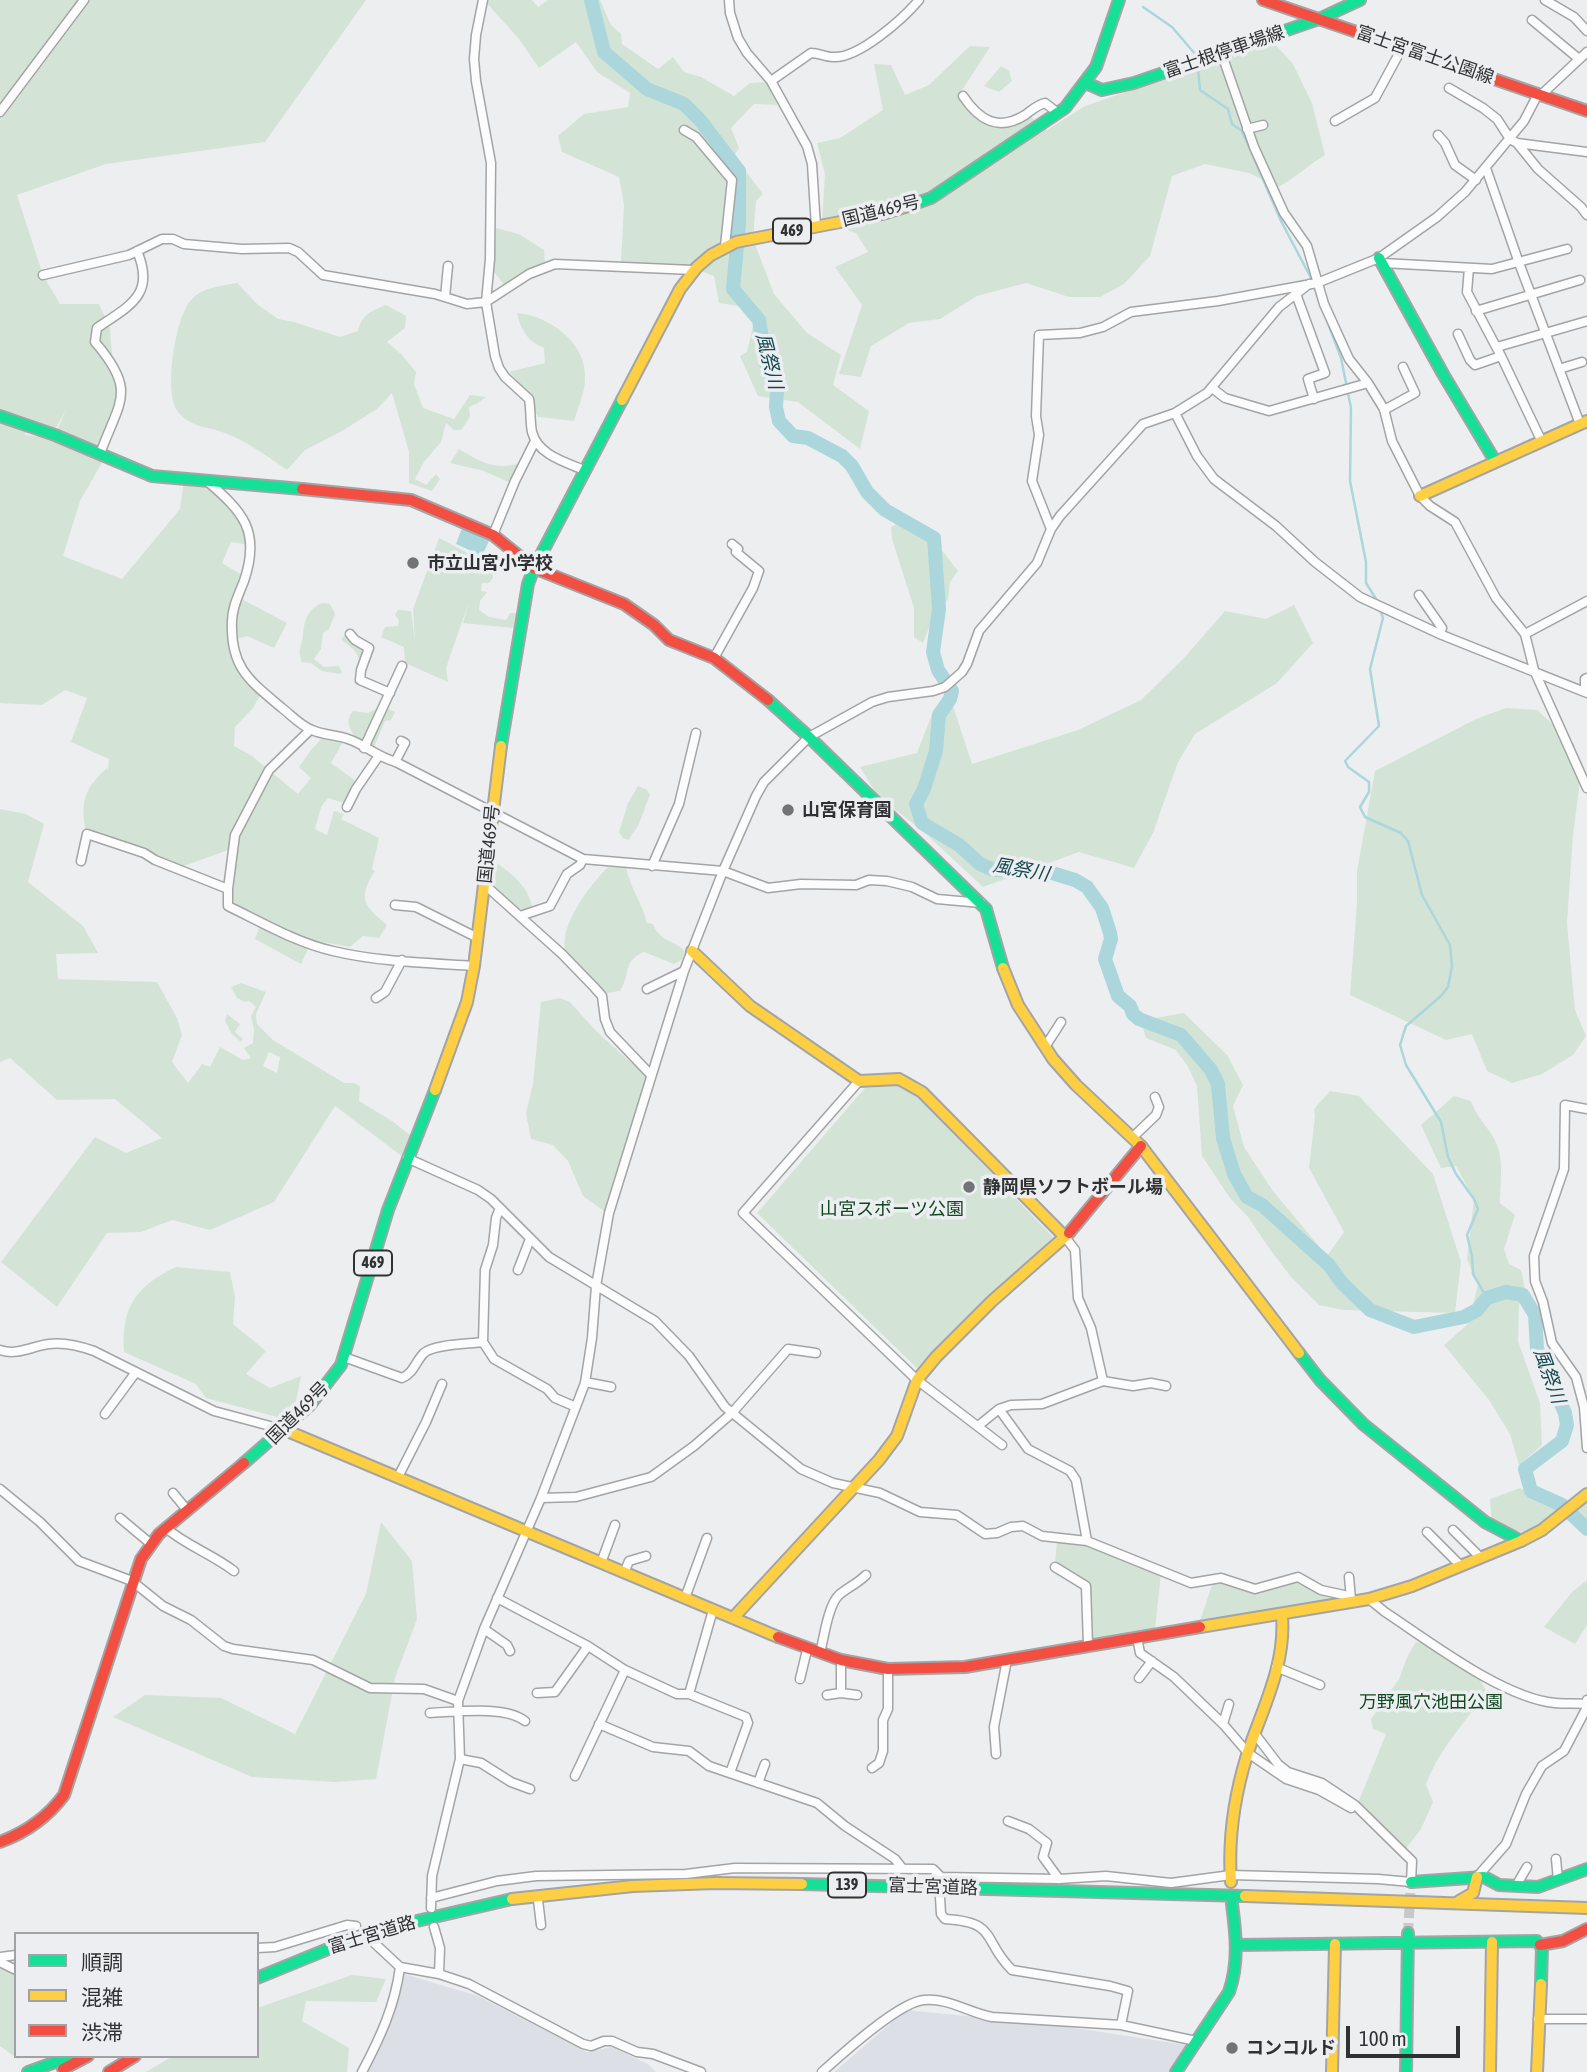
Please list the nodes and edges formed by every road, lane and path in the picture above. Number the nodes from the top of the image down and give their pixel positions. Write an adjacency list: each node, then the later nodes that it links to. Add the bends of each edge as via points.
1 (84, 0): 22 (street)
2 (483, 0): 49 (street, via 474,59 491,163)
3 (729, 0): 16 (street, via 738,37)
4 (919, 0): 16 (street, via 874,42 838,57 811,53)
5 (1119, 0): 17 (main road, 国道469号 / 469)
6 (1264, 0): 9 (main road, 富士宮富士公園線)
7 (1360, 0): 9 (main road, 富士根停車場線)
8 (1545, 0): 11 (street)
9 (1319, 19): 12 (main road, 富士宮富士公園線); 13 (main road, 富士根停車場線)
10 (1532, 20): 15 (street)
11 (1587, 31)
12 (1402, 48): 19 (main road, 富士宮富士公園線); 24 (street, via 1375,98)
13 (1221, 52): 17 (main road, 富士根停車場線, via 1114,89); 26 (street)
14 (1587, 52): 15 (street)
15 (1579, 59): 19 (street)
16 (771, 81): 34 (street, via 807,146)
17 (1086, 83): 23 (main road, 国道469号 / 469)
18 (1449, 88): 29 (street, via 1483,107)
19 (1539, 94): 21 (main road, 富士宮富士公園線); 29 (street)
20 (963, 96): 23 (street, via 998,124 1045,103)
21 (1587, 111)
22 (0, 112)
23 (1058, 113): 34 (main road, 国道469号 / 469, via 931,198 882,214)
24 (1335, 121)
25 (1263, 125): 26 (street)
26 (1247, 129): 45 (street, via 1284,213 1307,246)
27 (684, 130): 35 (street, via 732,180)
28 (1438, 135): 32 (street, via 1455,165)
29 (1513, 141): 30 (street); 31 (street); 33 (street)
30 (1587, 152)
31 (1486, 168): 32 (street); 39 (street)
32 (1476, 180): 38 (street)
33 (1587, 215)
34 (816, 227): 35 (main road, 国道469号 / 469)
35 (725, 246): 42 (main road, 国道469号 / 469)
36 (1567, 249): 39 (street)
37 (137, 251): 43 (street); 48 (street, via 162,239 242,249 289,248 323,275); 67 (street, via 144,277 141,290 135,301 97,328 94,342 107,356 122,390 122,404)
38 (1381, 261): 41 (street); 45 (street); 68 (main road)
39 (1519, 263): 41 (street); 47 (street)
40 (448, 266): 48 (street)
41 (1469, 268): 50 (street, via 1467,292)
42 (693, 270): 49 (street, via 555,264 529,274); 69 (main road, 国道469号 / 469)
43 (43, 275)
44 (1580, 280): 47 (street)
45 (1313, 283): 46 (street); 58 (street, via 1349,359); 72 (street, via 1131,312 1080,333 1040,335 1039,435 1032,481)
46 (1296, 294): 59 (street, via 1279,307); 60 (street, via 1325,373 1308,379)
47 (1531, 295): 50 (street); 52 (street)
48 (445, 297): 49 (street, via 467,304)
49 (486, 302): 65 (street, via 495,356 505,377 529,399)
50 (1476, 311): 54 (street)
51 (1587, 321): 52 (street)
52 (1545, 333): 54 (street); 57 (street)
53 (1458, 334): 54 (street, via 1475,365)
54 (1499, 351): 66 (street)
55 (1582, 362): 57 (street)
56 (1403, 367): 61 (street, via 1415,393)
57 (1559, 369): 64 (street)
58 (1368, 383): 60 (street); 61 (street)
59 (1212, 388): 60 (street, via 1225,398 1269,411); 62 (street)
60 (1314, 399)
61 (1384, 410): 71 (street, via 1392,441)
62 (1175, 413): 72 (street, via 1143,424); 80 (street, via 1196,456 1214,479 1360,597)
63 (0, 416): 67 (main road)
64 (1583, 422): 66 (main road)
65 (535, 441): 69 (street, via 550,455); 73 (street)
66 (1542, 442): 68 (main road)
67 (100, 454): 70 (main road, via 170,480)
68 (1495, 461): 71 (main road)
69 (584, 470): 75 (main road, 国道469号 / 469)
70 (207, 481): 73 (main road, via 411,500); 88 (street, via 244,518 250,539 251,555 232,622 243,675)
71 (1420, 496): 81 (street, via 1455,522 1496,598)
72 (1051, 529): 90 (street, via 1037,563 987,619 967,664 945,687 872,702)
73 (493, 535): 75 (main road)
74 (732, 544): 82 (street, via 759,571)
75 (534, 568): 82 (main road, via 624,604 669,640); 97 (main road, 国道469号 / 469, via 523,605)
76 (1419, 595): 80 (street, via 1443,628)
77 (1585, 602): 78 (street); 81 (street)
78 (1587, 612)
79 (350, 634): 86 (street, via 369,648 360,680)
80 (1440, 634): 84 (street)
81 (1525, 634): 84 (street)
82 (714, 658): 90 (main road)
83 (402, 666): 86 (street)
84 (1534, 670): 87 (street); 95 (street)
85 (1587, 678): 87 (street)
86 (390, 692): 92 (street)
87 (1586, 692)
88 (310, 730): 92 (street); 103 (street, via 269,770 253,800 236,835)
89 (696, 733): 100 (street, via 679,804)
90 (809, 737): 101 (street, via 764,782); 104 (main road)
91 (401, 741): 94 (street, via 405,743)
92 (364, 748): 93 (street)
93 (378, 757): 94 (street); 96 (street)
94 (395, 762): 97 (street)
95 (1587, 788)
96 (347, 807)
97 (493, 813): 98 (street); 102 (main road, 国道469号 / 469)
98 (583, 859): 100 (street); 106 (street, via 566,874 550,906)
99 (81, 861): 103 (street, via 87,834)
100 (652, 866): 101 (street)
101 (723, 871): 104 (street, via 768,888 887,881 937,899); 108 (street)
102 (485, 886): 106 (street); 107 (main road, 国道469号 / 469)
103 (228, 889): 109 (street, via 228,906 297,938 331,951)
104 (981, 903): 115 (main road, via 995,931 1014,997)
105 (395, 905): 107 (street, via 416,907)
106 (520, 916): 116 (street, via 602,996 607,1026)
107 (478, 938): 110 (main road, 国道469号 / 469)
108 (692, 951): 111 (street); 117 (main road, via 750,1006)
109 (402, 961): 110 (street); 113 (street, via 385,992)
110 (474, 966): 122 (main road, 国道469号 / 469, via 453,1044)
111 (684, 971): 112 (street); 116 (street)
112 (647, 989)
113 (376, 998)
114 (1061, 1022): 115 (street)
115 (1045, 1047): 120 (main road, via 1066,1076)
116 (651, 1075): 127 (street, via 609,1213)
117 (859, 1081): 124 (main road, via 906,1079); 133 (street, via 743,1213)
118 (1155, 1097): 120 (street, via 1156,1115)
119 (1587, 1109): 146 (street, via 1565,1105 1564,1169 1534,1256 1535,1280 1552,1343 1576,1377)
120 (1133, 1137): 121 (main road)
121 (1141, 1146): 124 (main road); 162 (main road, via 1320,1380 1363,1424 1474,1514)
122 (407, 1158): 123 (street, via 478,1190); 131 (main road, 国道469号 / 469)
123 (500, 1208): 125 (street); 128 (street, via 485,1270)
124 (1065, 1237): 133 (main road, via 992,1301); 134 (street, via 1075,1250 1078,1298 1091,1328)
125 (530, 1239): 126 (street); 127 (street, via 549,1257)
126 (518, 1270)
127 (596, 1286): 135 (street); 141 (street, via 656,1321)
128 (483, 1342): 131 (street, via 433,1347 402,1378); 139 (street, via 494,1359)
129 (0, 1350): 132 (street, via 10,1353 50,1344 76,1345)
130 (816, 1353): 141 (street, via 788,1349)
131 (344, 1357): 144 (main road, 国道469号 / 469, via 327,1387)
132 (136, 1373): 142 (street); 144 (street, via 214,1411)
133 (917, 1380): 143 (street); 149 (main road, via 897,1436)
134 (1103, 1381): 137 (street); 140 (street, via 1042,1404)
135 (585, 1382): 138 (street); 139 (street)
136 (442, 1384): 147 (street)
137 (1166, 1386)
138 (611, 1387)
139 (576, 1407): 152 (street)
140 (999, 1409): 143 (street); 161 (street, via 1028,1449 1070,1471 1076,1480)
141 (732, 1413): 149 (street, via 801,1468); 152 (street, via 694,1447 651,1476 576,1497)
142 (105, 1414)
143 (978, 1426): 145 (street)
144 (285, 1430): 147 (main road); 153 (main road, 国道469号 / 469)
145 (1002, 1445)
146 (1587, 1448)
147 (398, 1477): 158 (main road)
148 (0, 1489): 173 (street, via 79,1561)
149 (854, 1489): 161 (street, via 880,1493 920,1513 957,1516 985,1534 1023,1526 1042,1536); 180 (main road)
150 (173, 1493): 153 (street)
151 (1587, 1494): 162 (main road, via 1564,1515)
152 (541, 1498): 158 (street)
153 (187, 1510): 156 (main road, 国道469号 / 469)
154 (120, 1518): 163 (street)
155 (615, 1525): 166 (street)
156 (166, 1528): 163 (main road, 国道469号 / 469); 169 (street)
157 (1453, 1530): 165 (street)
158 (526, 1532): 166 (main road); 174 (street)
159 (1427, 1532): 167 (street)
160 (707, 1538): 175 (street)
161 (1087, 1541): 177 (street, via 1191,1583 1221,1578 1255,1589 1298,1577)
162 (1521, 1541): 165 (main road)
163 (151, 1544): 173 (main road, 国道469号 / 469)
164 (646, 1556): 170 (street, via 629,1561)
165 (1481, 1558): 167 (main road)
166 (601, 1563): 170 (main road)
167 (1461, 1566): 176 (main road)
168 (1055, 1567): 183 (street, via 1086,1586)
169 (234, 1570)
170 (624, 1573): 175 (main road)
171 (866, 1575): 187 (street, via 833,1603)
172 (1349, 1577): 177 (street)
173 (132, 1581): 202 (street, via 233,1650 313,1660 370,1688 424,1689); 222 (main road, 国道469号 / 469, via 64,1795 38,1824)
174 (497, 1598): 181 (street); 184 (street)
175 (685, 1598): 178 (main road)
176 (1369, 1599): 177 (main road); 203 (street, via 1502,1686 1554,1703)
177 (1352, 1601): 179 (main road)
178 (713, 1610): 180 (main road); 199 (street)
179 (1282, 1616): 182 (main road); 191 (main road, via 1284,1640)
180 (733, 1618): 185 (main road)
181 (484, 1629): 186 (street); 202 (street)
182 (1137, 1637): 183 (main road); 190 (street, via 1140,1653)
183 (1088, 1645): 189 (main road)
184 (588, 1646): 193 (street); 197 (street, via 555,1692)
185 (807, 1650): 187 (main road); 195 (street)
186 (510, 1651)
187 (820, 1654): 188 (main road)
188 (841, 1660): 192 (main road); 198 (street)
189 (1007, 1660): 192 (main road, via 965,1667); 212 (street, via 994,1727)
190 (1152, 1661): 194 (street); 209 (street)
191 (1276, 1667): 196 (street); 210 (main road)
192 (888, 1669): 215 (street, via 883,1751)
193 (625, 1670): 199 (street, via 677,1694); 208 (street)
194 (1139, 1678)
195 (800, 1679)
196 (1320, 1685)
197 (537, 1693)
198 (841, 1693): 200 (street); 201 (street)
199 (689, 1694): 216 (street, via 746,1717 748,1723)
200 (827, 1695)
201 (857, 1695)
202 (458, 1701): 205 (street)
203 (1586, 1702): 227 (street, via 1564,1751 1542,1766 1526,1794 1506,1844)
204 (1228, 1704): 209 (street)
205 (458, 1712): 206 (street); 207 (street, via 517,1715); 213 (street)
206 (430, 1713)
207 (525, 1721)
208 (599, 1724): 216 (street, via 653,1747 690,1751 709,1766); 217 (street)
209 (1223, 1724): 211 (street)
210 (1255, 1734): 211 (main road); 220 (street, via 1288,1772 1322,1783)
211 (1248, 1753): 220 (street, via 1286,1779 1319,1790); 229 (main road, via 1231,1814)
212 (996, 1754)
213 (460, 1759): 219 (street, via 481,1763); 234 (street, via 432,1876)
214 (765, 1764): 218 (street)
215 (872, 1768)
216 (730, 1773): 218 (street)
217 (575, 1776)
218 (758, 1783): 225 (street, via 817,1803)
219 (530, 1789)
220 (1366, 1815): 231 (street, via 1412,1861)
221 (1008, 1821): 228 (street, via 1047,1843 1043,1857)
222 (0, 1842)
223 (1556, 1859): 230 (street)
224 (1527, 1867): 232 (street)
225 (902, 1868): 228 (street, via 933,1869 941,1877); 234 (street, via 735,1868 496,1881)
226 (1587, 1870): 230 (main road)
227 (1476, 1877): 231 (main road); 232 (main road); 236 (main road, via 1470,1898); 238 (main road, via 1481,1892 1493,1900)
228 (1059, 1879): 229 (street, via 1106,1876 1171,1883)
229 (1231, 1879): 231 (street)
230 (1558, 1880): 232 (main road, via 1538,1887)
231 (1411, 1882)
232 (1516, 1886)
233 (940, 1897): 259 (street, via 940,1914 945,1919 967,1920 986,1931 1012,1970 1128,1991)
234 (431, 1898): 239 (street)
235 (538, 1900): 241 (street)
236 (1451, 1902): 238 (main road, 富士宮道路 / 139); 247 (main road, 富士宮道路 / 139, via 715,1883 523,1897)
237 (1232, 1903): 250 (main road)
238 (1539, 1907): 240 (main road, 139)
239 (431, 1908)
240 (1587, 1908)
241 (541, 1925)
242 (356, 1927): 252 (street, via 348,1925)
243 (434, 1927): 254 (street, via 440,1948)
244 (1587, 1929): 251 (main road, via 1563,1941)
245 (1408, 1938): 248 (main road); 249 (main road); 272 (main road)
246 (370, 1939): 253 (street)
247 (350, 1940): 255 (main road, 富士宮道路 / 139); 256 (main road)
248 (1492, 1942): 251 (main road, via 1536,1941); 273 (main road)
249 (1335, 1944): 250 (main road); 271 (main road)
250 (1237, 1945): 260 (main road, via 1237,1966 1229,1992)
251 (1540, 1945): 257 (main road)
252 (259, 1948)
253 (400, 1967): 254 (street); 267 (street, via 380,2038)
254 (439, 1974): 268 (street, via 468,1984 583,2044 612,2041)
255 (259, 1977)
256 (259, 1986)
257 (1538, 2019): 258 (street); 274 (main road)
258 (1587, 2019)
259 (1121, 2025): 260 (street); 269 (street, via 992,2017 942,2001 923,2000 903,2007)
260 (1196, 2042): 270 (main road)
261 (66, 2058): 264 (main road)
262 (84, 2058): 265 (main road)
263 (132, 2058): 266 (main road)
264 (27, 2072)
265 (56, 2072)
266 (109, 2072)
267 (362, 2072)
268 (701, 2072)
269 (822, 2072)
270 (1175, 2072)
271 (1332, 2072)
272 (1406, 2072)
273 (1490, 2072)
274 (1537, 2072)

